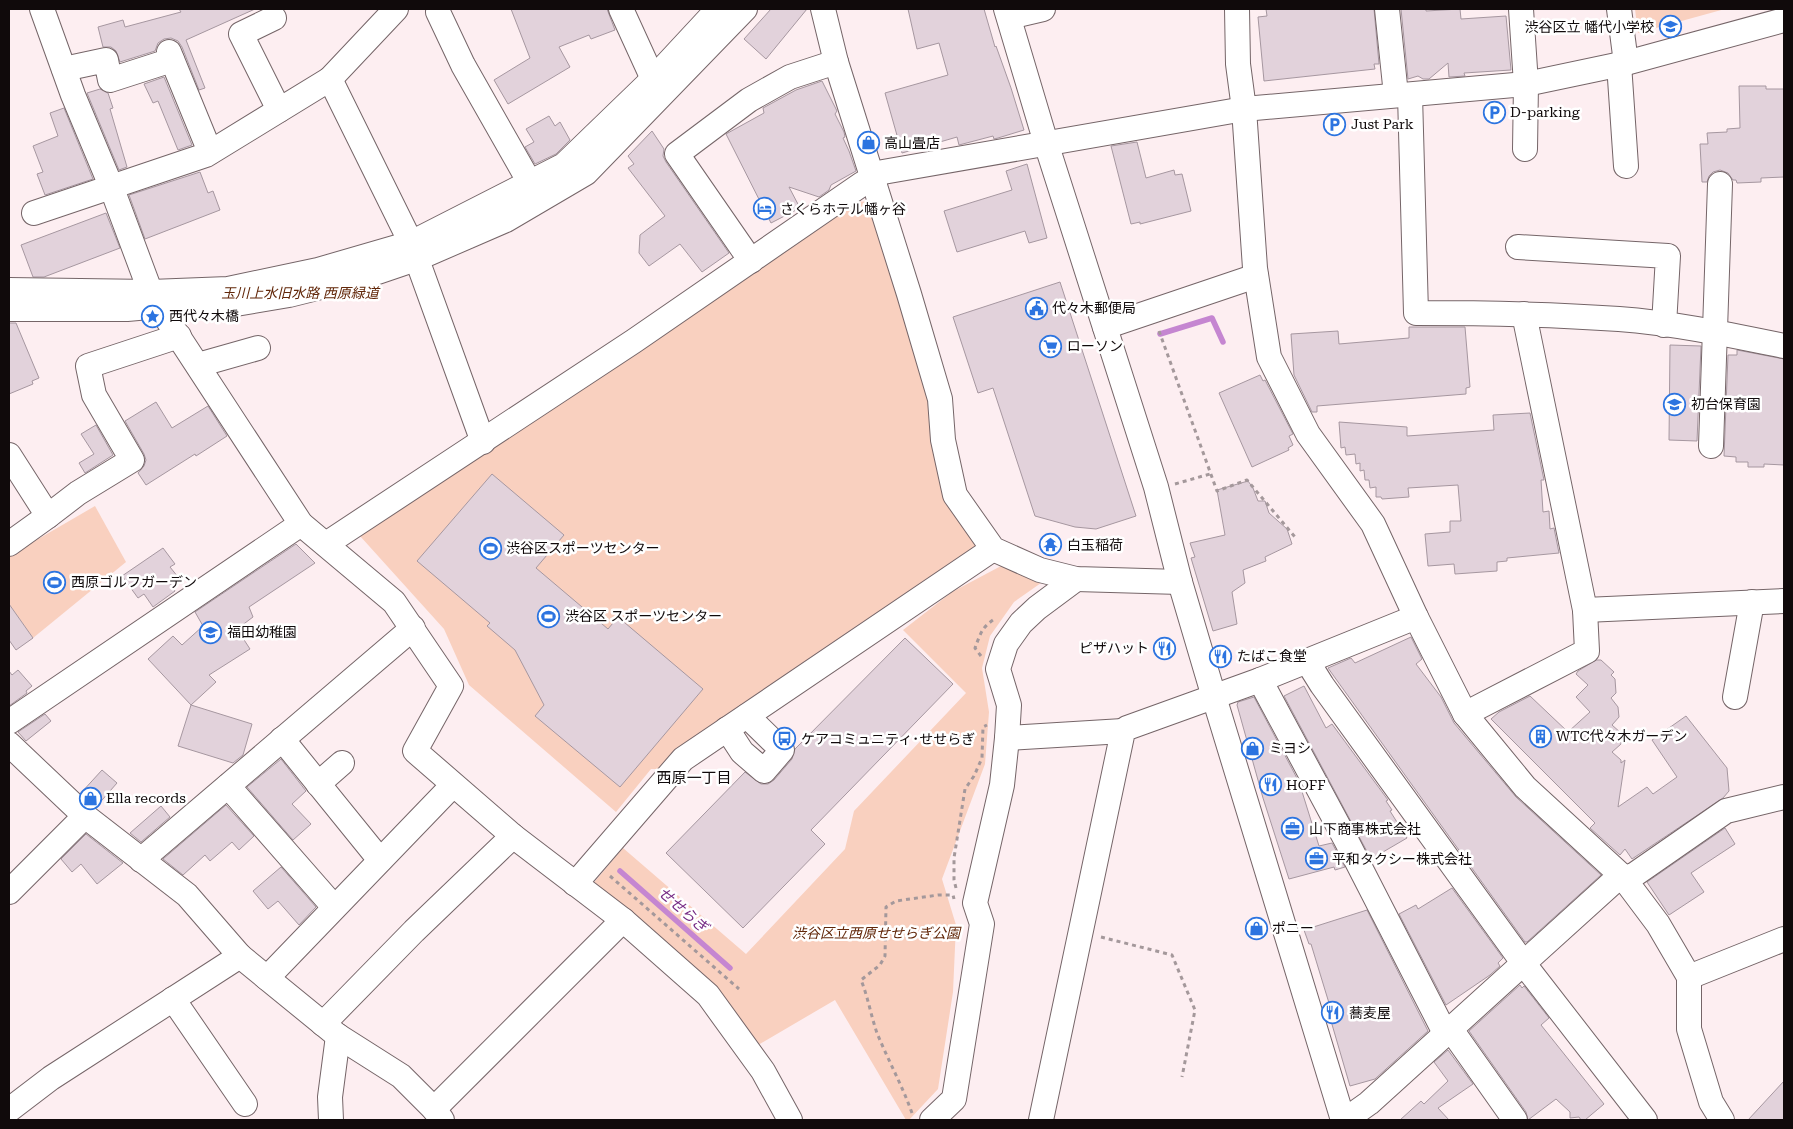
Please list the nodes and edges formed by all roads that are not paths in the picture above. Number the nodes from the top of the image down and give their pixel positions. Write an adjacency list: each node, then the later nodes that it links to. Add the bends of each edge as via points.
1 (42, 9): 18 (street)
2 (396, 9): 19 (street)
3 (621, 9): 20 (street)
4 (718, 9): 20 (street)
5 (745, 9): 35 (street, via 586,172 506,220)
6 (823, 9): 16 (street)
7 (1042, 9): 13 (street)
8 (1237, 9): 23 (street, via 1238,64)
9 (1387, 9): 22 (street)
10 (1521, 9): 21 (street)
11 (1619, 9): 17 (street)
12 (440, 10): 30 (street, via 463,65)
13 (1008, 13): 25 (street)
14 (274, 18): 24 (street, via 241,34)
15 (1784, 20): 17 (street)
16 (836, 62): 29 (street); 36 (street, via 790,77 749,100 677,154)
17 (1623, 63): 21 (street); 28 (street)
18 (64, 69): 27 (street, via 106,60 110,80 171,56); 32 (street)
19 (330, 79): 24 (street); 35 (street)
20 (653, 79): 30 (street, via 564,165)
21 (1526, 84): 22 (street); 26 (street)
22 (1403, 95): 23 (street); 41 (street, via 1416,313)
23 (1244, 109): 25 (street); 37 (street)
24 (279, 110): 27 (street)
25 (1046, 143): 29 (street, via 883,172); 43 (street)
26 (1525, 149)
27 (210, 152): 32 (street)
28 (1626, 166)
29 (872, 178): 36 (street); 56 (street, via 940,399 942,440 955,495)
30 (530, 183): 35 (street)
31 (1720, 184): 44 (street)
32 (111, 186): 33 (street); 39 (street)
33 (34, 213)
34 (1518, 247): 42 (street, via 1668,256)
35 (414, 251): 39 (street, via 369,275 259,300 224,306); 49 (street)
36 (751, 260): 49 (street)
37 (1256, 276): 43 (street); 62 (street, via 1269,357 1308,434 1373,524)
38 (9, 290): 39 (street)
39 (155, 299): 40 (street, via 127,309); 45 (street)
40 (9, 309)
41 (1524, 314): 42 (street, via 1620,319); 61 (street)
42 (1664, 325): 44 (street)
43 (1105, 327): 58 (street, via 1157,490)
44 (1715, 332): 46 (street); 50 (street)
45 (180, 336): 48 (street); 52 (street, via 88,366 94,395 132,460)
46 (1784, 346)
47 (258, 348): 48 (street)
48 (198, 364): 53 (street)
49 (483, 442): 55 (street)
50 (1710, 446)
51 (9, 455): 52 (street)
52 (48, 516): 54 (street)
53 (301, 524): 55 (street); 70 (street)
54 (9, 544)
55 (326, 544): 63 (street, via 394,602)
56 (993, 549): 57 (street, via 1040,570); 69 (street)
57 (1076, 579): 58 (street); 73 (street, via 1037,608 1006,644 998,669 1009,705)
58 (1180, 582): 66 (street)
59 (1784, 600): 60 (street)
60 (1752, 602): 61 (street); 67 (street)
61 (1585, 610): 68 (street, via 1586,650)
62 (1416, 617): 64 (street); 68 (street)
63 (413, 628): 74 (street); 78 (street, via 451,686 415,751)
64 (1306, 661): 65 (street); 92 (street)
65 (1260, 680): 66 (street); 97 (street)
66 (1214, 697): 72 (street); 105 (street)
67 (1735, 697)
68 (1465, 714): 85 (street, via 1525,787)
69 (747, 716): 71 (street); 71 (street, via 782,750 764,771 742,752)
70 (9, 722)
71 (727, 729): 86 (street, via 683,759)
72 (1123, 731): 73 (street); 104 (street)
73 (1007, 738): 103 (street, via 1002,785 975,903 982,924 954,1099)
74 (282, 740): 77 (street); 79 (street)
75 (9, 744): 81 (street)
76 (342, 763): 77 (street)
77 (318, 784): 84 (street)
78 (453, 785): 82 (street); 84 (street)
79 (228, 786): 83 (street); 88 (street)
80 (1784, 797): 85 (street, via 1726,811 1630,877)
81 (85, 816): 83 (street); 87 (street)
82 (513, 836): 86 (street); 96 (street, via 414,931)
83 (141, 860): 91 (street, via 187,895)
84 (380, 860): 88 (street)
85 (1622, 876): 92 (street); 93 (street, via 1658,924)
86 (575, 884): 89 (street)
87 (9, 892)
88 (334, 907): 94 (street)
89 (623, 920): 100 (street); 102 (street, via 708,995 763,1071)
90 (1784, 939): 93 (street)
91 (240, 956): 94 (street); 95 (street)
92 (1524, 964): 97 (street); 107 (street)
93 (1689, 977): 108 (street, via 1689,1029 1712,1102)
94 (267, 978): 96 (street)
95 (173, 999): 98 (street); 99 (street, via 51,1078)
96 (330, 1030): 100 (street, via 401,1076); 101 (street)
97 (1448, 1030): 105 (street, via 1369,1103); 106 (street)
98 (245, 1104)
99 (9, 1110)
100 (438, 1115)
101 (331, 1120)
102 (790, 1120)
103 (932, 1120)
104 (1041, 1120)
105 (1344, 1120)
106 (1516, 1120)
107 (1645, 1120)
108 (1722, 1120)

